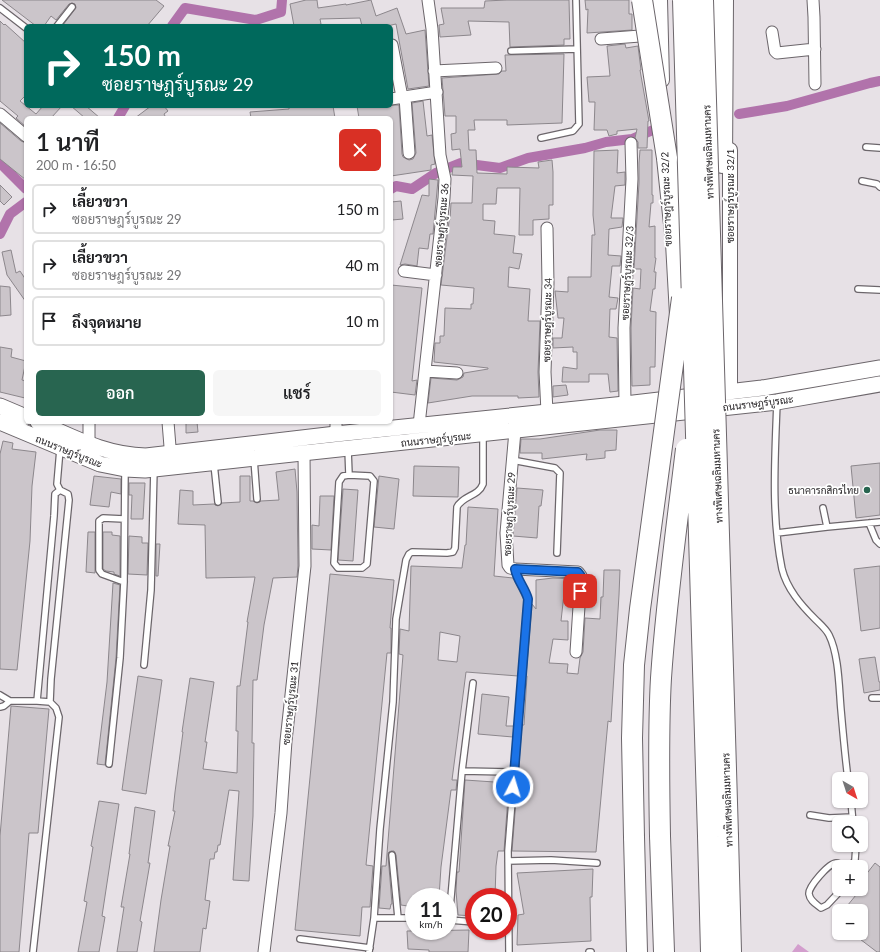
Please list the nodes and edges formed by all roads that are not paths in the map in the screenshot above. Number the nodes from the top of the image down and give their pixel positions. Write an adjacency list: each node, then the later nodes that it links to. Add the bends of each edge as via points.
1 (428, 0): 22 (street, ซอยราษฎร์บูรณะ 36)
2 (576, 0): 17 (lane)
3 (642, 0): 40 (highway, bridge, via 671,190)
4 (660, 0): 15 (street, ซอยราษฎร์บูรณะ 32/2)
5 (683, 0): 117 (highway, ทางพิเศษเฉลิมมหานคร, bridge)
6 (703, 0): 118 (highway, ทางพิเศษเฉลิมมหานคร, bridge)
7 (723, 0): 41 (highway, bridge, via 720,223 714,271)
8 (730, 0): 46 (street, ซอยราษฎร์บูรณะ 32/1)
9 (813, 0): 18 (street)
10 (72, 7): 12 (lane)
11 (0, 8): 13 (lane)
12 (59, 24)
13 (24, 26)
14 (772, 32): 18 (street, via 777,53)
15 (661, 35): 16 (street); 47 (street, ซอยราษฎร์บูรณะ 32/2)
16 (601, 39)
17 (577, 49): 19 (lane); 28 (lane, via 579,124 573,131)
18 (815, 49): 23 (street)
19 (511, 51)
20 (393, 53): 25 (street)
21 (496, 68): 22 (street)
22 (434, 71): 24 (street, ซอยราษฎร์บูรณะ 36)
23 (815, 84)
24 (437, 92): 25 (street); 37 (street, ซอยราษฎร์บูรณะ 36, via 445,179)
25 (399, 98): 32 (street)
26 (0, 114): 27 (street)
27 (24, 134)
28 (541, 138)
29 (631, 143): 49 (street, ซอยราษฎร์บูรณะ 32/3, via 632,179 624,328)
30 (866, 147): 31 (lane)
31 (880, 148)
32 (409, 153)
33 (862, 181): 34 (lane)
34 (880, 187)
35 (547, 228): 51 (street, ซอยราษฎร์บูรณะ 34)
36 (404, 271): 37 (street)
37 (436, 275): 43 (street, ซอยราษฎร์บูรณะ 36)
38 (858, 290): 39 (lane)
39 (880, 290)
40 (680, 315): 41 (highway, bridge, via 689,242 699,204 706,280); 115 (highway, bridge, via 634,666 632,738)
41 (698, 353): 116 (highway, bridge, via 666,616 661,678 659,771)
42 (880, 368): 46 (main road, ถนนราษฎร์บูรณะ)
43 (425, 371): 44 (street); 57 (street, ซอยราษฎร์บูรณะ 36)
44 (457, 373)
45 (880, 384): 48 (main road, ถนนราษฎร์บูรณะ)
46 (730, 391): 47 (main road, ถนนราษฎร์บูรณะ)
47 (674, 398): 49 (main road, ถนนราษฎร์บูรณะ)
48 (777, 402): 59 (main road, ถนนราษฎร์บูรณะ); 80 (lane)
49 (625, 404): 51 (main road, ถนนราษฎร์บูรณะ)
50 (0, 406): 52 (main road)
51 (547, 412): 57 (main road, ถนนราษฎร์บูรณะ)
52 (24, 416)
53 (0, 422): 62 (main road, ถนนราษฎร์บูรณะ)
54 (42, 424): 61 (main road, ถนนราษฎร์บูรณะ)
55 (89, 424): 61 (street)
56 (168, 424): 66 (street)
57 (419, 425): 58 (main road, ถนนราษฎร์บูรณะ)
58 (336, 428): 66 (main road, ถนนราษฎร์บูรณะ)
59 (515, 431): 60 (main road, ถนนราษฎร์บูรณะ); 67 (street, ซอยราษฎร์บูรณะ 29)
60 (483, 434): 63 (main road, ถนนราษฎร์บูรณะ); 107 (lane, via 483,484 477,493 459,502 456,548 448,553 412,552 406,560 396,620 393,702)
61 (89, 445): 69 (main road, ถนนราษฎร์บูรณะ, via 133,456)
62 (60, 448): 70 (main road, ถนนราษฎร์บูรณะ, via 100,464); 72 (lane, via 57,484)
63 (348, 449): 64 (main road, ถนนราษฎร์บูรณะ); 71 (lane)
64 (304, 453): 65 (main road, ถนนราษฎร์บูรณะ); 113 (street, ซอยราษฎร์บูรณะ 31, via 305,566 281,813)
65 (254, 459): 68 (main road, ถนนราษฎร์บูรณะ); 73 (lane)
66 (171, 460): 68 (main road, ถนนราษฎร์บูรณะ); 69 (main road, ถนนราษฎร์บูรณะ)
67 (512, 460): 82 (lane, via 555,468 560,473); 83 (street, ซอยราษฎร์บูรณะ 29, via 506,561 510,568)
68 (214, 463): 74 (lane)
69 (149, 465): 70 (main road, ถนนราษฎร์บูรณะ); 86 (lane, via 151,590)
70 (125, 469): 76 (lane)
71 (349, 475): 71 (lane, via 370,476 374,480 367,564 362,568 338,568 334,563 339,482 342,476)
72 (60, 490): 92 (lane, via 55,494); 93 (lane, via 68,494 69,500)
73 (257, 499)
74 (218, 502)
75 (823, 508): 79 (lane)
76 (124, 519): 84 (lane); 84 (lane, via 103,518 99,521 100,572)
77 (880, 522): 78 (lane)
78 (868, 523): 79 (lane); 81 (lane)
79 (827, 527): 80 (lane)
80 (777, 534): 98 (lane, via 783,571 791,591 825,629 833,647 840,684)
81 (880, 544)
82 (557, 553)
83 (515, 569): 85 (street, ซอยราษฎร์บูรณะ 29, via 580,574); 97 (lane, via 528,599)
84 (124, 582): 95 (lane, via 120,658)
85 (576, 652)
86 (144, 664)
87 (473, 683): 96 (lane)
88 (0, 695): 91 (lane)
89 (872, 698): 90 (lane)
90 (880, 698)
91 (10, 701): 92 (lane); 94 (lane)
92 (37, 702): 93 (lane)
93 (50, 702): 112 (lane, via 56,708 59,717)
94 (0, 707)
95 (109, 764)
96 (462, 772): 97 (lane); 105 (lane)
97 (514, 772): 102 (lane)
98 (847, 772)
99 (810, 815): 100 (lane)
100 (832, 818)
101 (392, 855): 108 (lane)
102 (508, 861): 103 (lane, via 551,860); 114 (lane)
103 (597, 864)
104 (832, 864): 106 (lane, via 808,892 814,903 821,908)
105 (452, 888)
106 (835, 896)
107 (374, 918): 108 (lane); 111 (lane)
108 (398, 918): 109 (lane)
109 (405, 918)
110 (300, 939): 111 (lane)
111 (369, 950)
112 (33, 952)
113 (264, 952)
114 (509, 952)
115 (637, 952)
116 (664, 952)
117 (711, 952)
118 (731, 952)

